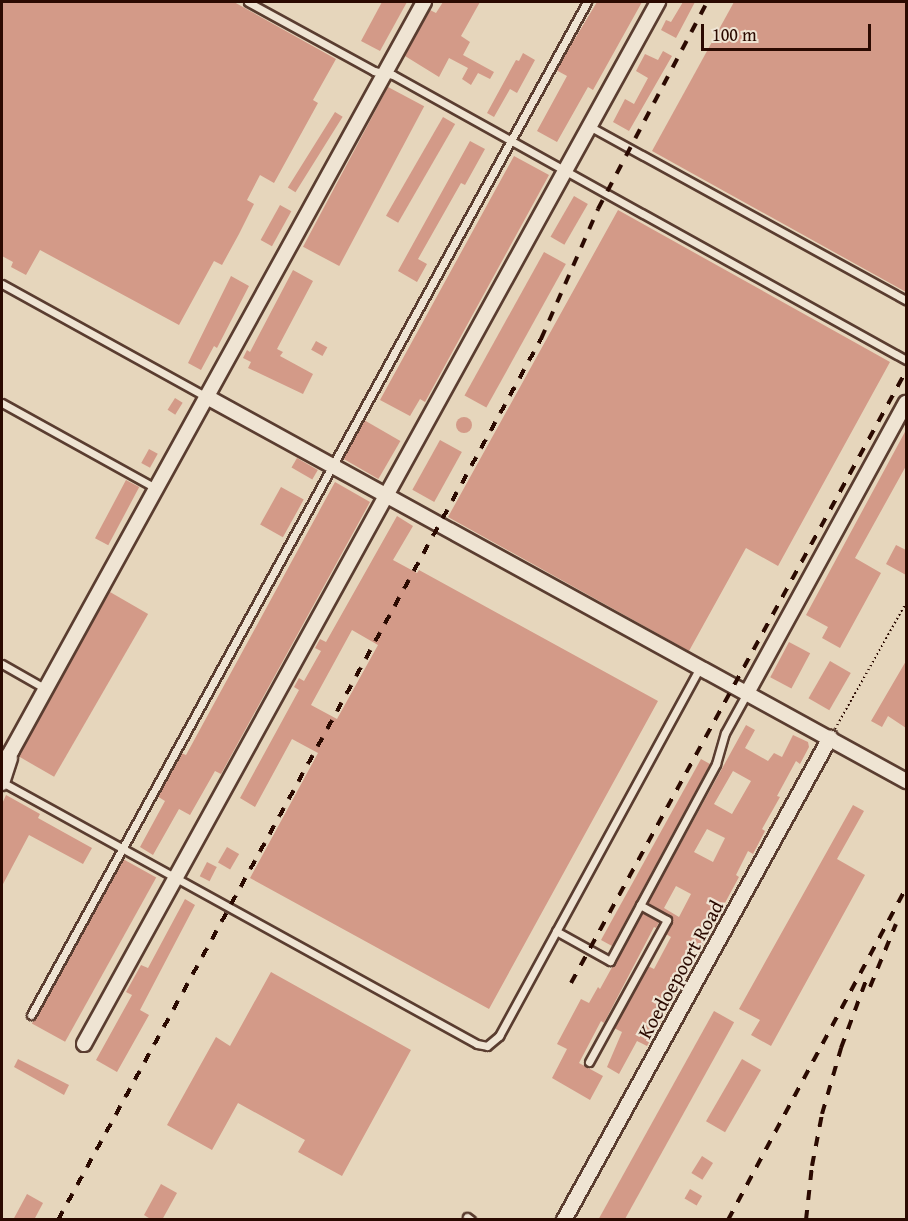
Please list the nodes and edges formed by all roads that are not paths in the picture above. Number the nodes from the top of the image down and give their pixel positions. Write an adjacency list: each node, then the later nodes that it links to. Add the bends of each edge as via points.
1 (248, 2): 5 (lane)
2 (424, 2): 5 (street)
3 (587, 2): 7 (lane)
4 (658, 2): 6 (street)
5 (385, 74): 7 (lane); 12 (street)
6 (589, 126): 8 (street); 10 (lane)
7 (511, 141): 8 (lane); 15 (lane)
8 (564, 172): 11 (lane); 17 (street)
9 (2, 284): 12 (lane)
10 (906, 300)
11 (906, 360)
12 (207, 397): 15 (street); 16 (street)
13 (2, 403): 16 (lane)
14 (906, 403): 21 (street)
15 (333, 467): 17 (street); 27 (lane)
16 (157, 489): 20 (street)
17 (386, 496): 19 (street); 28 (street)
18 (2, 664): 20 (lane)
19 (700, 668): 21 (street); 30 (lane)
20 (46, 689): 23 (street)
21 (747, 693): 22 (street); 29 (lane, via 725,733 716,764)
22 (830, 738): 25 (street); 34 (street, Koedoepoort Road)
23 (12, 750): 24 (street); 26 (street)
24 (2, 765)
25 (906, 781)
26 (2, 783): 27 (lane)
27 (123, 849): 28 (lane); 31 (lane)
28 (175, 878): 30 (lane, via 483,1046 499,1036); 32 (street)
29 (640, 905): 30 (lane, via 610,960); 33 (lane, via 667,920)
30 (556, 931)
31 (31, 1015)
32 (84, 1044)
33 (590, 1062)
34 (564, 1220)

